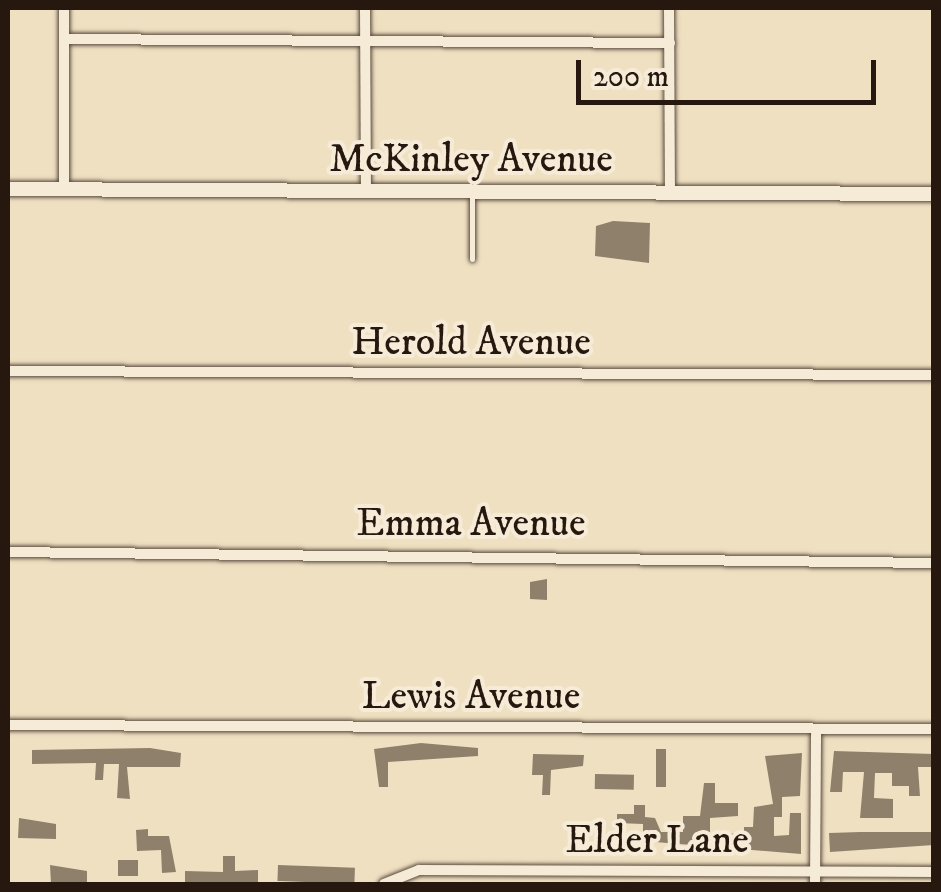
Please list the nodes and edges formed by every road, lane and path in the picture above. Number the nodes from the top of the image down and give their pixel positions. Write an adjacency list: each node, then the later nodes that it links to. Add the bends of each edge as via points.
1 (64, 8): 4 (street)
2 (365, 8): 5 (street)
3 (670, 8): 6 (street)
4 (64, 39): 5 (street); 8 (street)
5 (365, 41): 6 (street); 9 (street)
6 (670, 43): 11 (street)
7 (8, 189): 8 (main road, McKinley Avenue)
8 (64, 190): 9 (main road, McKinley Avenue)
9 (366, 192): 10 (main road, McKinley Avenue)
10 (472, 192): 11 (main road, McKinley Avenue); 13 (lane)
11 (670, 193): 12 (main road, McKinley Avenue)
12 (934, 194)
13 (472, 259)
14 (8, 371): 15 (street, Herold Avenue)
15 (934, 375)
16 (8, 552): 17 (street, Emma Avenue)
17 (934, 563)
18 (8, 725): 19 (street, Lewis Avenue)
19 (816, 729): 20 (street, Lewis Avenue); 21 (street)
20 (934, 729)
21 (815, 871): 22 (street, Elder Lane); 23 (street, Elder Lane, via 419,870); 24 (street)
22 (934, 872)
23 (384, 884)
24 (815, 884)

